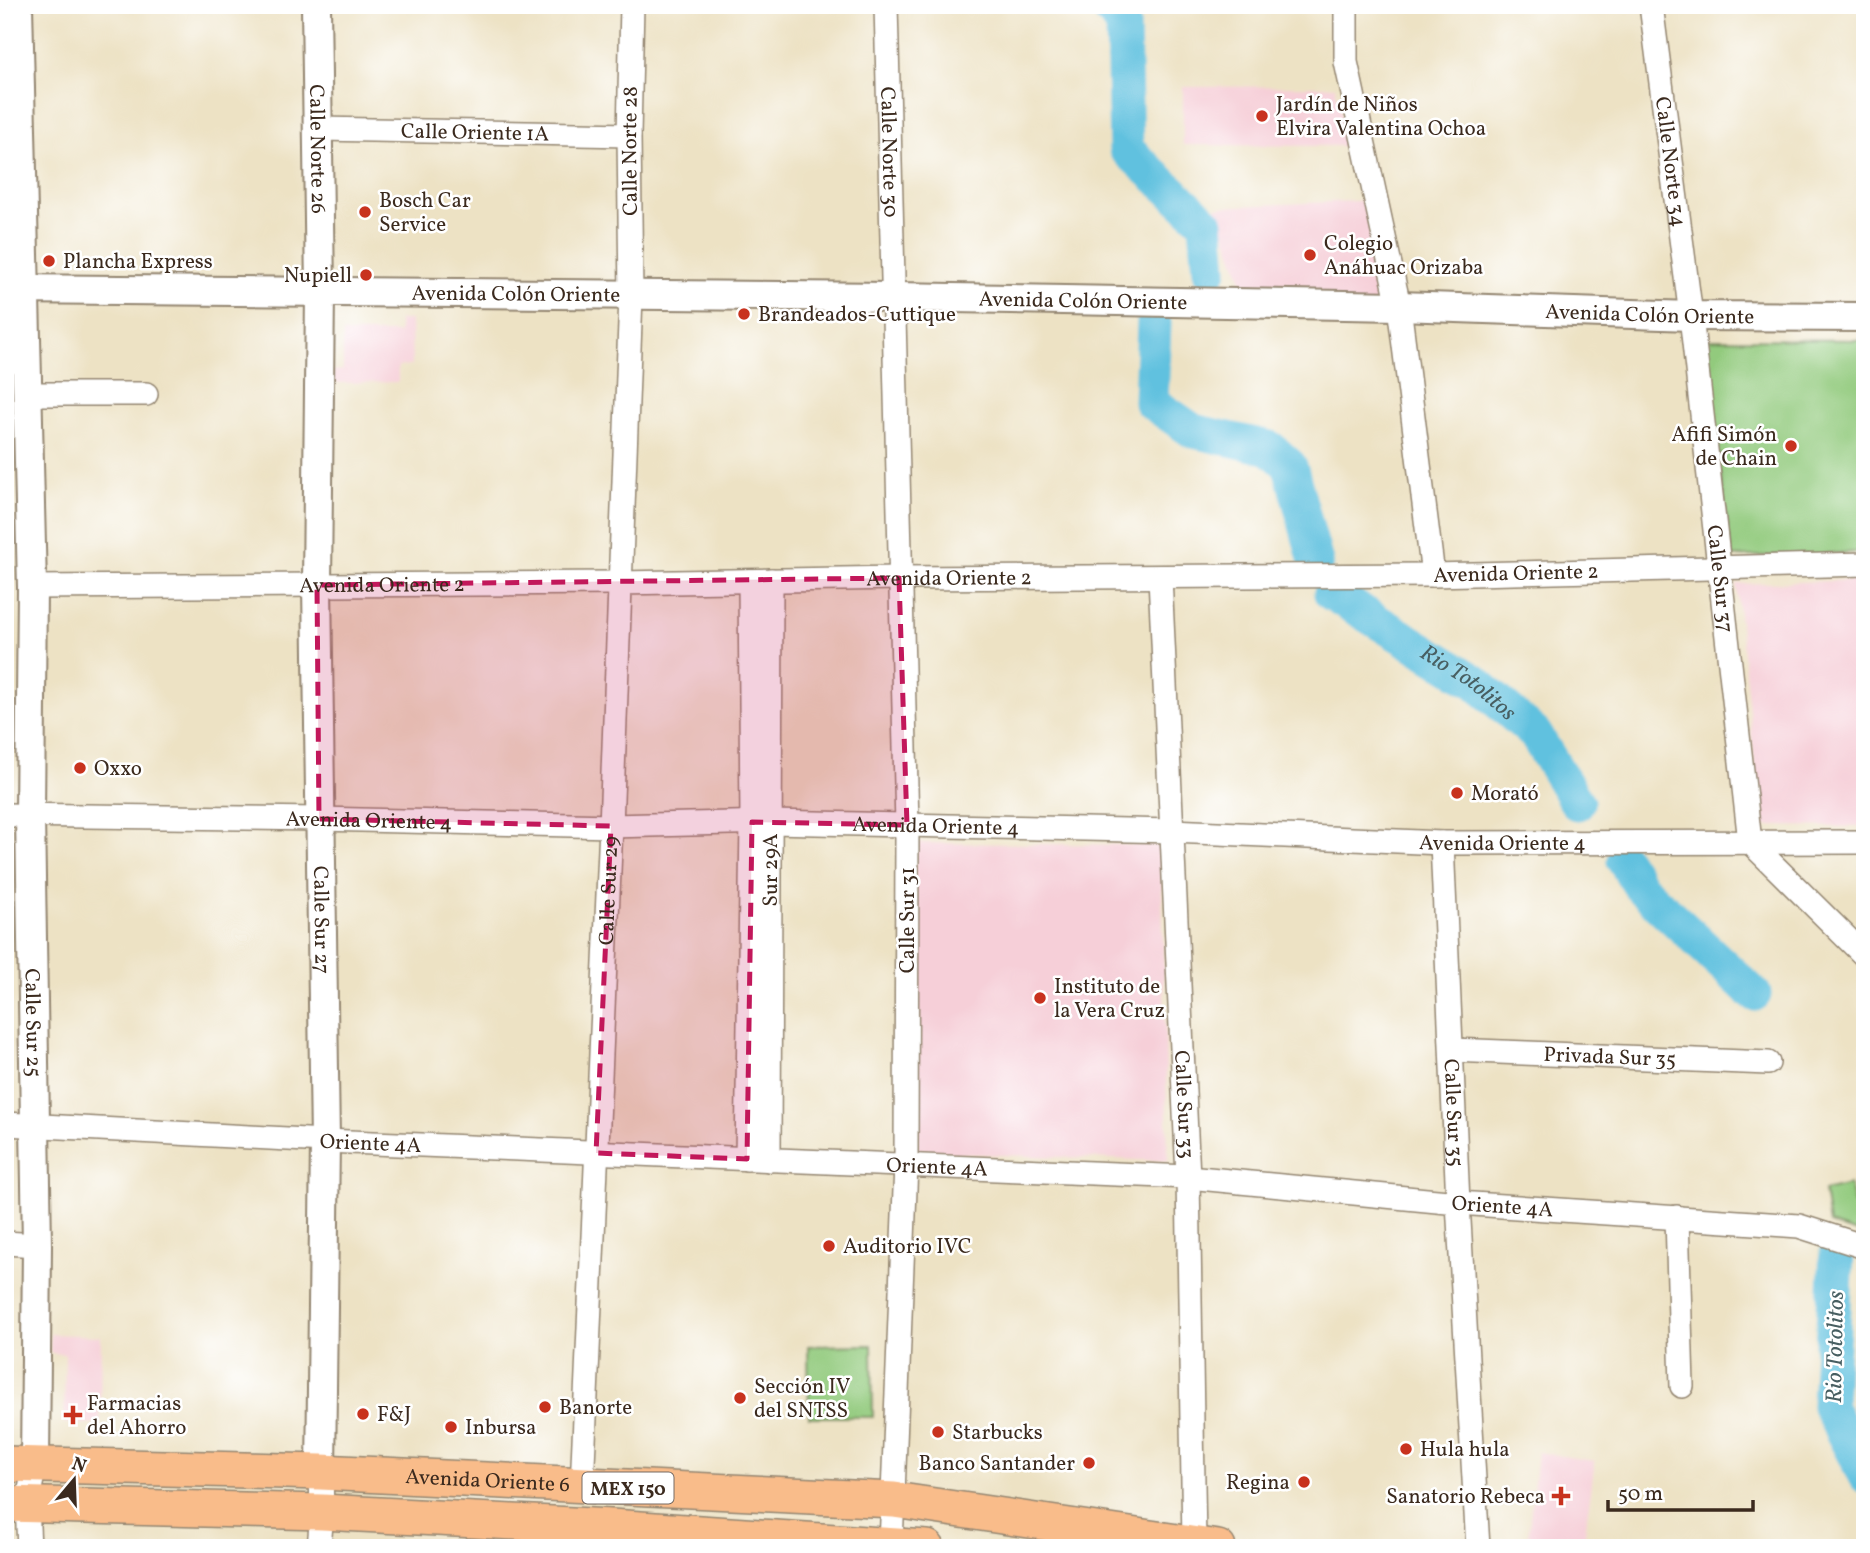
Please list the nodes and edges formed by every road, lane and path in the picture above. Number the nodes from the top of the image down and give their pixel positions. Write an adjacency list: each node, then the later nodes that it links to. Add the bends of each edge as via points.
1 (18, 5): 9 (street, Calle Sur 25)
2 (316, 5): 7 (street, Calle Norte 26)
3 (632, 5): 8 (street, Calle Norte 28)
4 (886, 5): 12 (street, Calle Norte 30)
5 (1346, 5): 13 (street, via 1346,62)
6 (1651, 5): 14 (street, Calle Norte 34)
7 (319, 129): 8 (street, Calle Oriente 1A); 10 (street, Calle Norte 26)
8 (629, 135): 11 (street, Calle Norte 28)
9 (15, 289): 10 (street, Avenida Colón Oriente); 16 (street, Calle Sur 25)
10 (320, 291): 11 (street, Avenida Colón Oriente); 25 (street, Calle Sur 27)
11 (631, 296): 12 (street, Avenida Colón Oriente); 24 (street, Calle Sur 29)
12 (895, 297): 13 (street, Avenida Colón Oriente); 22 (street, Calle Sur 31)
13 (1399, 306): 14 (street, Avenida Colón Oriente); 20 (street)
14 (1691, 316): 15 (street, Avenida Colón Oriente); 19 (street, Calle Sur 37)
15 (1865, 317)
16 (26, 394): 17 (street); 26 (street, Calle Sur 25)
17 (146, 394)
18 (1865, 564): 19 (street, Avenida Oriente 2)
19 (1720, 569): 20 (street, Avenida Oriente 2); 33 (street, Calle Sur 37)
20 (1433, 575): 21 (street, Avenida Oriente 2)
21 (1160, 577): 22 (street, Avenida Oriente 2); 32 (street, Calle Sur 33)
22 (900, 578): 23 (street, Avenida Oriente 2); 30 (street, Calle Sur 31)
23 (761, 581): 24 (street, Avenida Oriente 2); 29 (street, Sur 29A)
24 (619, 583): 25 (street, Avenida Oriente 2); 31 (street, Calle Sur 29)
25 (317, 585): 26 (street, Avenida Oriente 2); 28 (street, Calle Sur 27)
26 (32, 587): 27 (street, Calle Sur 25)
27 (18, 816): 28 (street, Avenida Oriente 4); 40 (street, Calle Sur 25)
28 (319, 819): 31 (street, Avenida Oriente 4); 41 (street, Calle Sur 27)
29 (762, 822): 30 (street, Avenida Oriente 4); 31 (street, Avenida Oriente 4); 43 (street, Sur 29A)
30 (907, 825): 32 (street, Avenida Oriente 4); 44 (street, Calle Sur 31)
31 (611, 826): 42 (street, Calle Sur 29)
32 (1172, 831): 35 (street, Avenida Oriente 4); 45 (street, Calle Sur 33)
33 (1750, 842): 34 (street, Avenida Oriente 4); 35 (street, Avenida Oriente 4); 36 (street)
34 (1865, 842)
35 (1442, 843): 37 (street, Calle Sur 35)
36 (1865, 956)
37 (1452, 1050): 38 (street, Privada Sur 35); 46 (street, Calle Sur 35)
38 (1768, 1063)
39 (5, 1125): 40 (street, Oriente 4A)
40 (36, 1127): 41 (street, Oriente 4A); 49 (street, Calle Sur 25)
41 (325, 1141): 42 (street, Oriente 4A); 54 (street, Calle Sur 27)
42 (596, 1153): 43 (street, Oriente 4A); 55 (street, Calle Sur 29)
43 (758, 1160): 44 (street, Oriente 4A)
44 (906, 1164): 45 (street, Oriente 4A); 57 (street, Calle Sur 31)
45 (1188, 1177): 46 (street, Oriente 4A); 61 (street, Calle Sur 33)
46 (1458, 1203): 47 (street, Oriente 4A); 64 (street, Calle Sur 35)
47 (1677, 1217): 50 (street, Oriente 4A, via 1799,1226); 51 (street)
48 (5, 1243): 49 (street)
49 (37, 1245): 52 (street, Calle Sur 25)
50 (1865, 1247)
51 (1682, 1386)
52 (20, 1465): 53 (main road, Avenida Oriente 6 / MEX 150); 56 (main road)
53 (151, 1468): 54 (main road, Avenida Oriente 6 / MEX 150); 56 (main road, via 135,1478 60,1481)
54 (321, 1472): 55 (main road, Avenida Oriente 6 / MEX 150); 58 (street, Calle Sur 27)
55 (582, 1487): 57 (main road, Avenida Oriente 6 / MEX 150); 59 (street, via 598,1495 602,1506)
56 (13, 1497): 58 (main road, Avenida Oriente 6 / MEX 150); 62 (street)
57 (905, 1501): 60 (main road, via 920,1512 921,1522); 61 (main road, Avenida Oriente 6 / MEX 150)
58 (322, 1512): 59 (main road, Avenida Oriente 6 / MEX 150); 63 (street, Calle Sur 27)
59 (583, 1537): 60 (main road, Avenida Oriente 6 / MEX 150)
60 (910, 1546)
61 (1202, 1546)
62 (29, 1548)
63 (318, 1548)
64 (1478, 1548)

